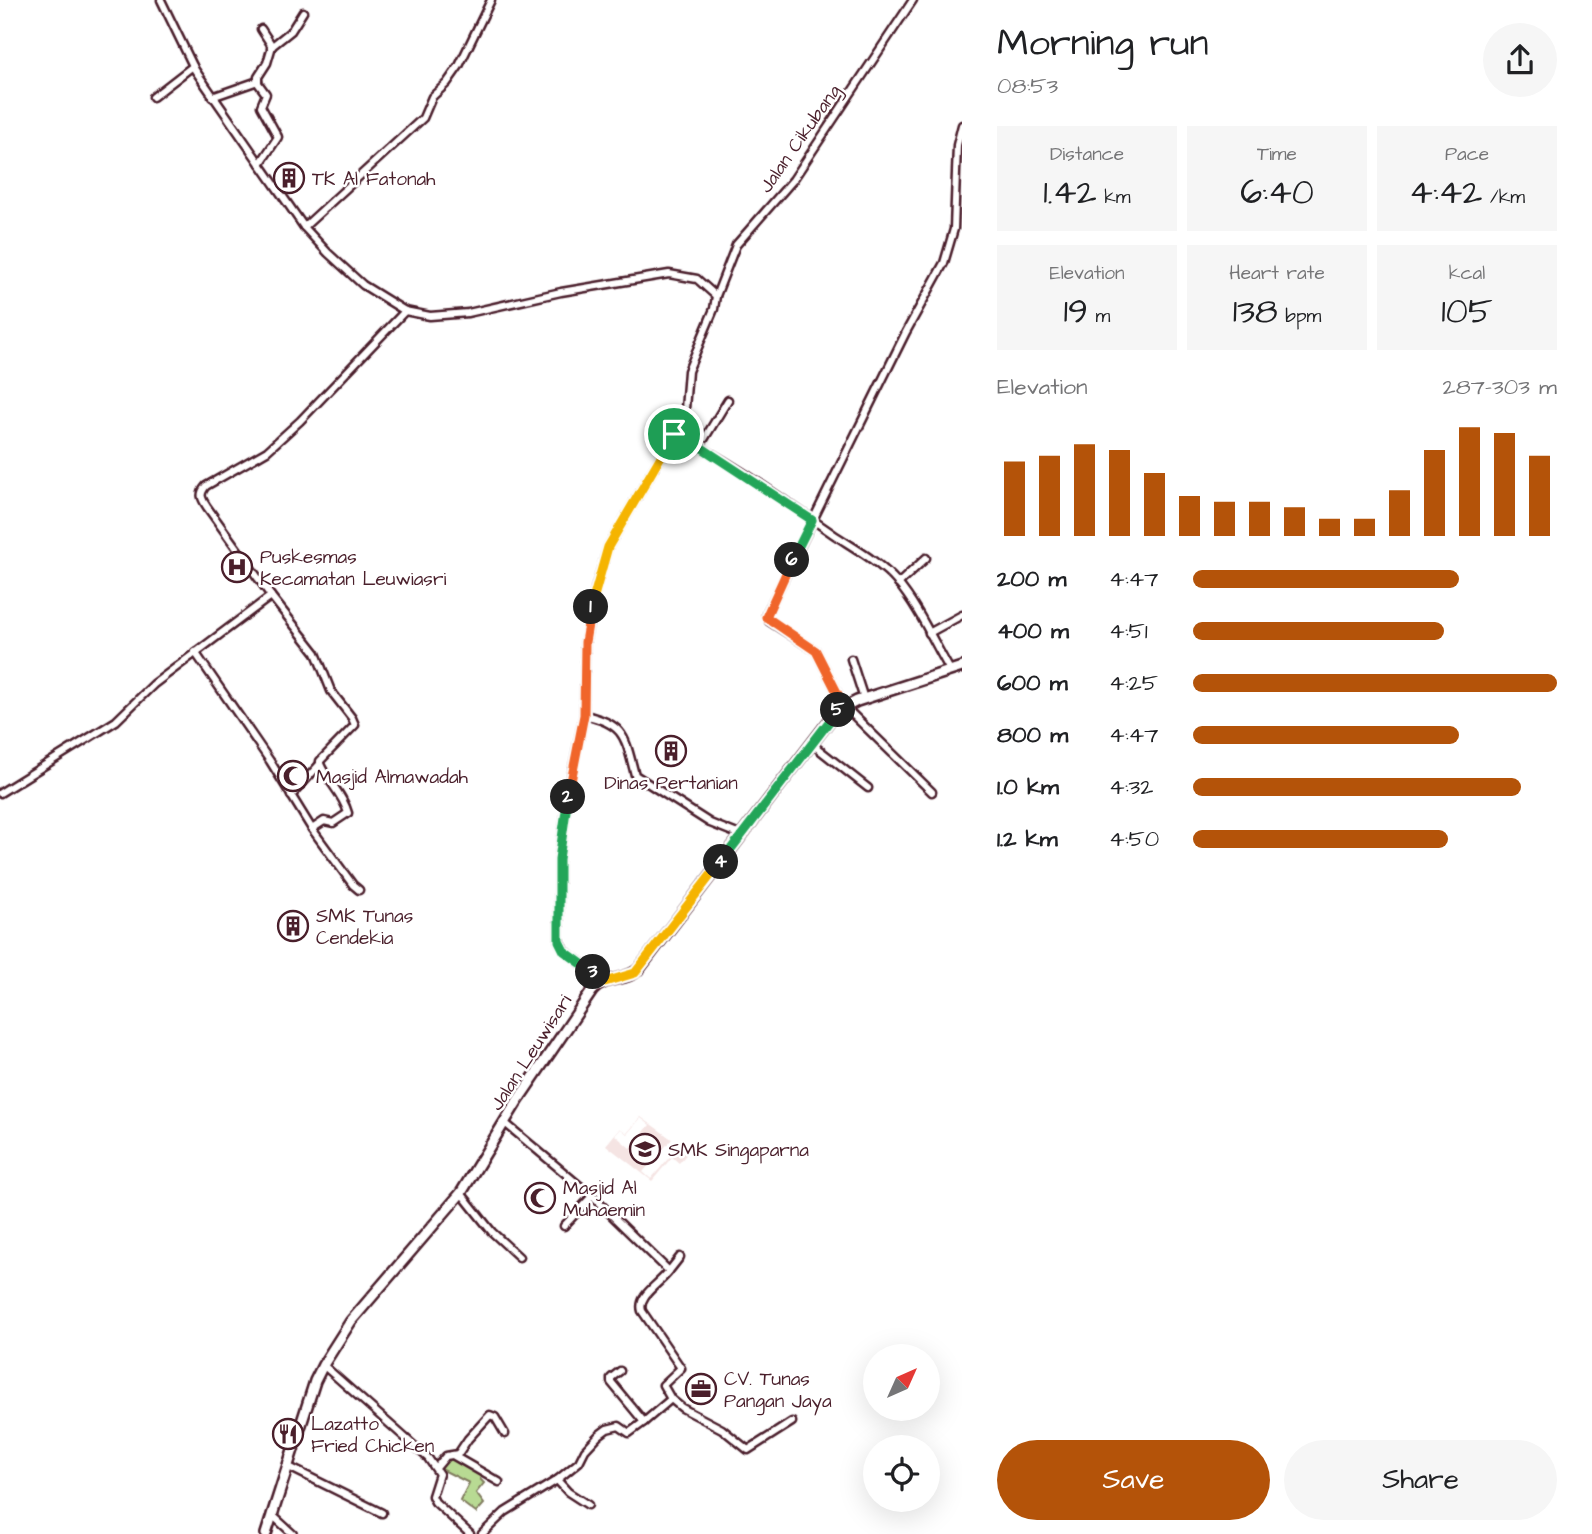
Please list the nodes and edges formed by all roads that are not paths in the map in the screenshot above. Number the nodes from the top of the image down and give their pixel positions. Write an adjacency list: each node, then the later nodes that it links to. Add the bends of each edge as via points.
1 (161, 0): 7 (street)
2 (491, 0): 13 (street, via 459,66 432,97 423,118)
3 (913, 0): 14 (street, Jalan Cikubang, via 793,180 739,239)
4 (303, 12): 6 (street, via 291,31)
5 (261, 29): 6 (street)
6 (271, 47): 8 (street)
7 (193, 66): 9 (street); 10 (street)
8 (258, 81): 10 (street); 12 (street, via 266,94 262,109 278,137)
9 (153, 97)
10 (212, 97): 12 (street)
11 (962, 125): 19 (street, via 954,229 944,263)
12 (260, 164): 13 (street)
13 (304, 227): 15 (street, via 363,285)
14 (716, 296): 15 (street, via 697,279 669,275 468,313 430,316); 17 (street, Jalan Cikubang, via 688,371 685,409)
15 (405, 311): 22 (street, via 267,451 201,491 207,507)
16 (728, 400): 18 (street)
17 (674, 434): 18 (street); 31 (street, Jalan Cikubang, via 615,534 602,565 586,632)
18 (699, 446): 19 (street)
19 (812, 520): 21 (street); 30 (street, via 766,617 816,651)
20 (926, 558): 21 (street)
21 (898, 583): 24 (street)
22 (271, 596): 25 (street); 33 (street, via 316,653 331,691 355,724)
23 (962, 615): 24 (street)
24 (929, 633): 28 (street)
25 (195, 652): 36 (street, via 116,721); 37 (street)
26 (851, 659): 29 (street)
27 (962, 667): 28 (main road, Jalan Leuwisari)
28 (950, 670): 29 (main road, Jalan Leuwisari)
29 (864, 699): 30 (main road, Jalan Leuwisari)
30 (844, 706): 32 (main road, Jalan Leuwisari); 35 (street)
31 (584, 715): 39 (street, via 620,730 635,775 710,823); 41 (street, Jalan Cikubang, via 559,859 559,941 564,951 592,971)
32 (812, 744): 34 (street); 39 (main road, Jalan Leuwisari)
33 (320, 764): 37 (street); 38 (street, via 348,813)
34 (868, 788)
35 (932, 792)
36 (0, 793)
37 (291, 796): 38 (street)
38 (312, 829): 40 (street)
39 (740, 835): 41 (main road, Jalan Leuwisari, via 635,973)
40 (359, 890)
41 (598, 984): 42 (main road, Jalan Leuwisari)
42 (505, 1123): 43 (main road, Jalan Leuwisari); 44 (street)
43 (461, 1193): 46 (street); 49 (main road, Jalan Leuwisari, via 367,1301)
44 (592, 1196): 45 (street); 48 (street)
45 (564, 1226)
46 (519, 1257)
47 (680, 1257): 48 (street)
48 (669, 1271): 51 (street, via 640,1304 681,1368 663,1385)
49 (323, 1365): 56 (main road, Jalan Leuwisari); 57 (street)
50 (620, 1371): 52 (street, via 611,1381)
51 (671, 1399): 52 (street); 53 (street, via 748,1450)
52 (644, 1422): 58 (street, via 629,1433 619,1426 607,1429)
53 (792, 1422)
54 (505, 1434): 55 (street, via 490,1415)
55 (454, 1456): 57 (street, via 446,1456); 59 (street)
56 (287, 1466): 61 (street); 62 (main road, Jalan Leuwisari)
57 (436, 1468): 65 (street, via 435,1502)
58 (558, 1480): 60 (street); 66 (street, via 505,1513)
59 (499, 1482)
60 (588, 1505)
61 (382, 1513)
62 (271, 1514): 63 (main road, Jalan Leuwisari); 64 (street)
63 (266, 1534)
64 (293, 1534)
65 (470, 1534)
66 (482, 1534)

